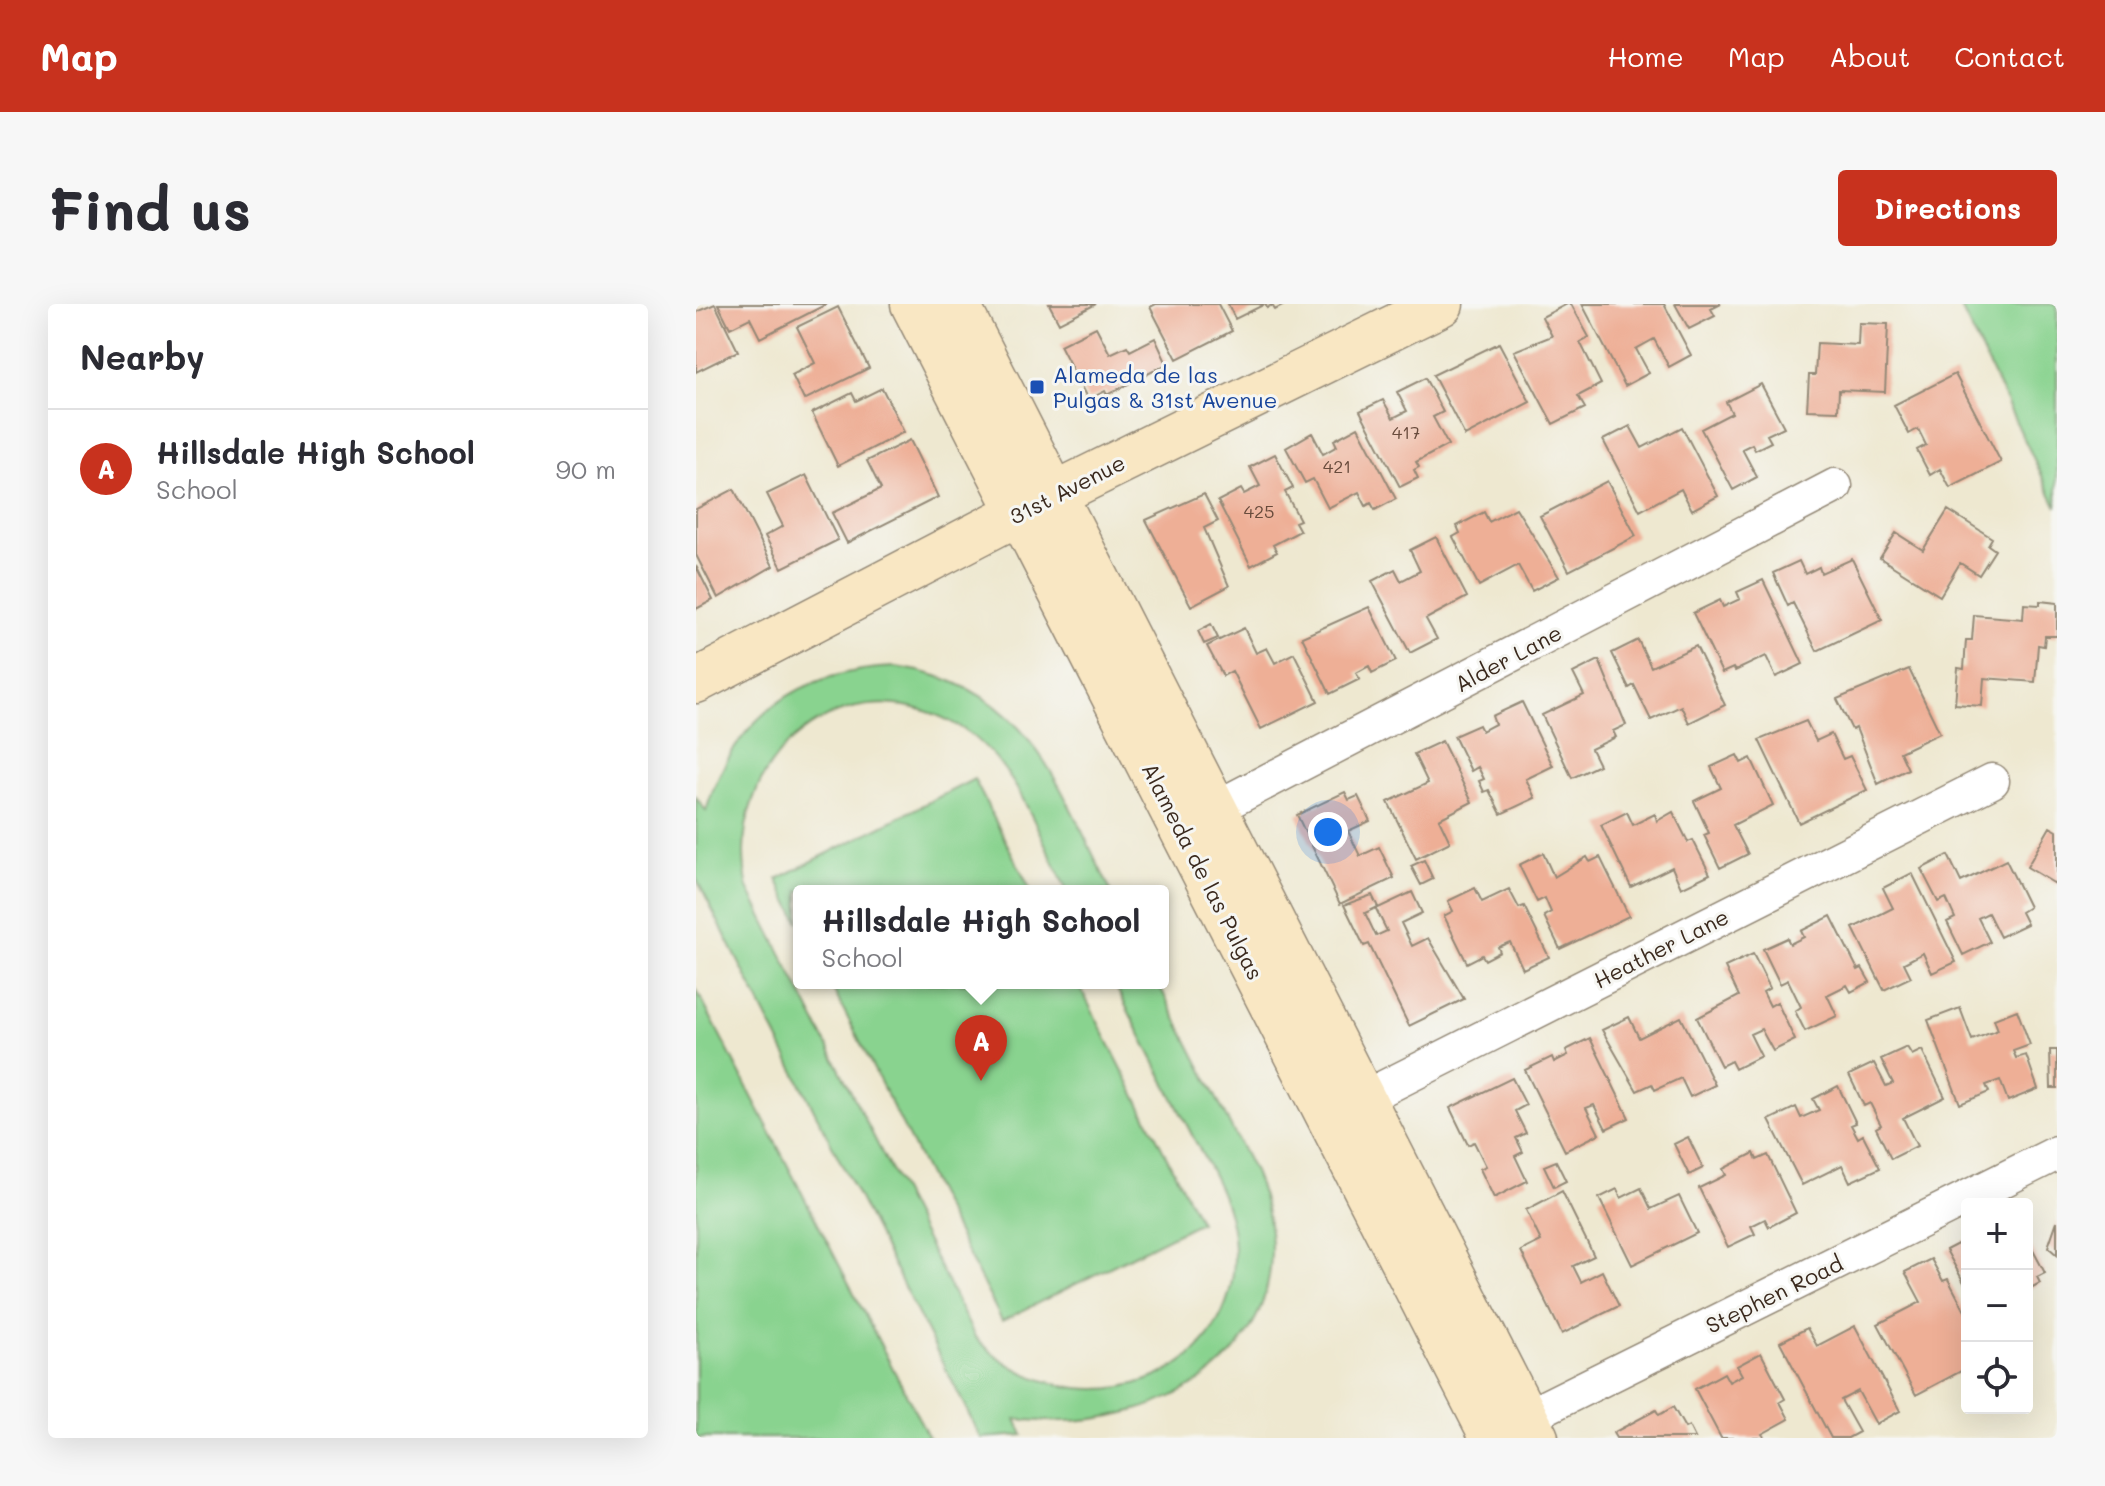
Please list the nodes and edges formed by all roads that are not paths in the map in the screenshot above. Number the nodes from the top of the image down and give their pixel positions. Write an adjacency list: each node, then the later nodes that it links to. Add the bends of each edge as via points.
1 (913, 304): 5 (main road, Alameda de las Pulgas)
2 (957, 304): 5 (main road, Alameda de las Pulgas)
3 (1441, 304): 5 (main road, 31st Avenue)
4 (1835, 486): 8 (street, Alder Lane)
5 (1038, 503): 6 (main road, 31st Avenue); 8 (main road, Alameda de las Pulgas)
6 (696, 681)
7 (1992, 781): 9 (street, Heather Lane)
8 (1197, 818): 9 (main road, Alameda de las Pulgas)
9 (1346, 1107): 11 (main road, Alameda de las Pulgas)
10 (2057, 1153): 11 (street, Stephen Road)
11 (1511, 1432)

